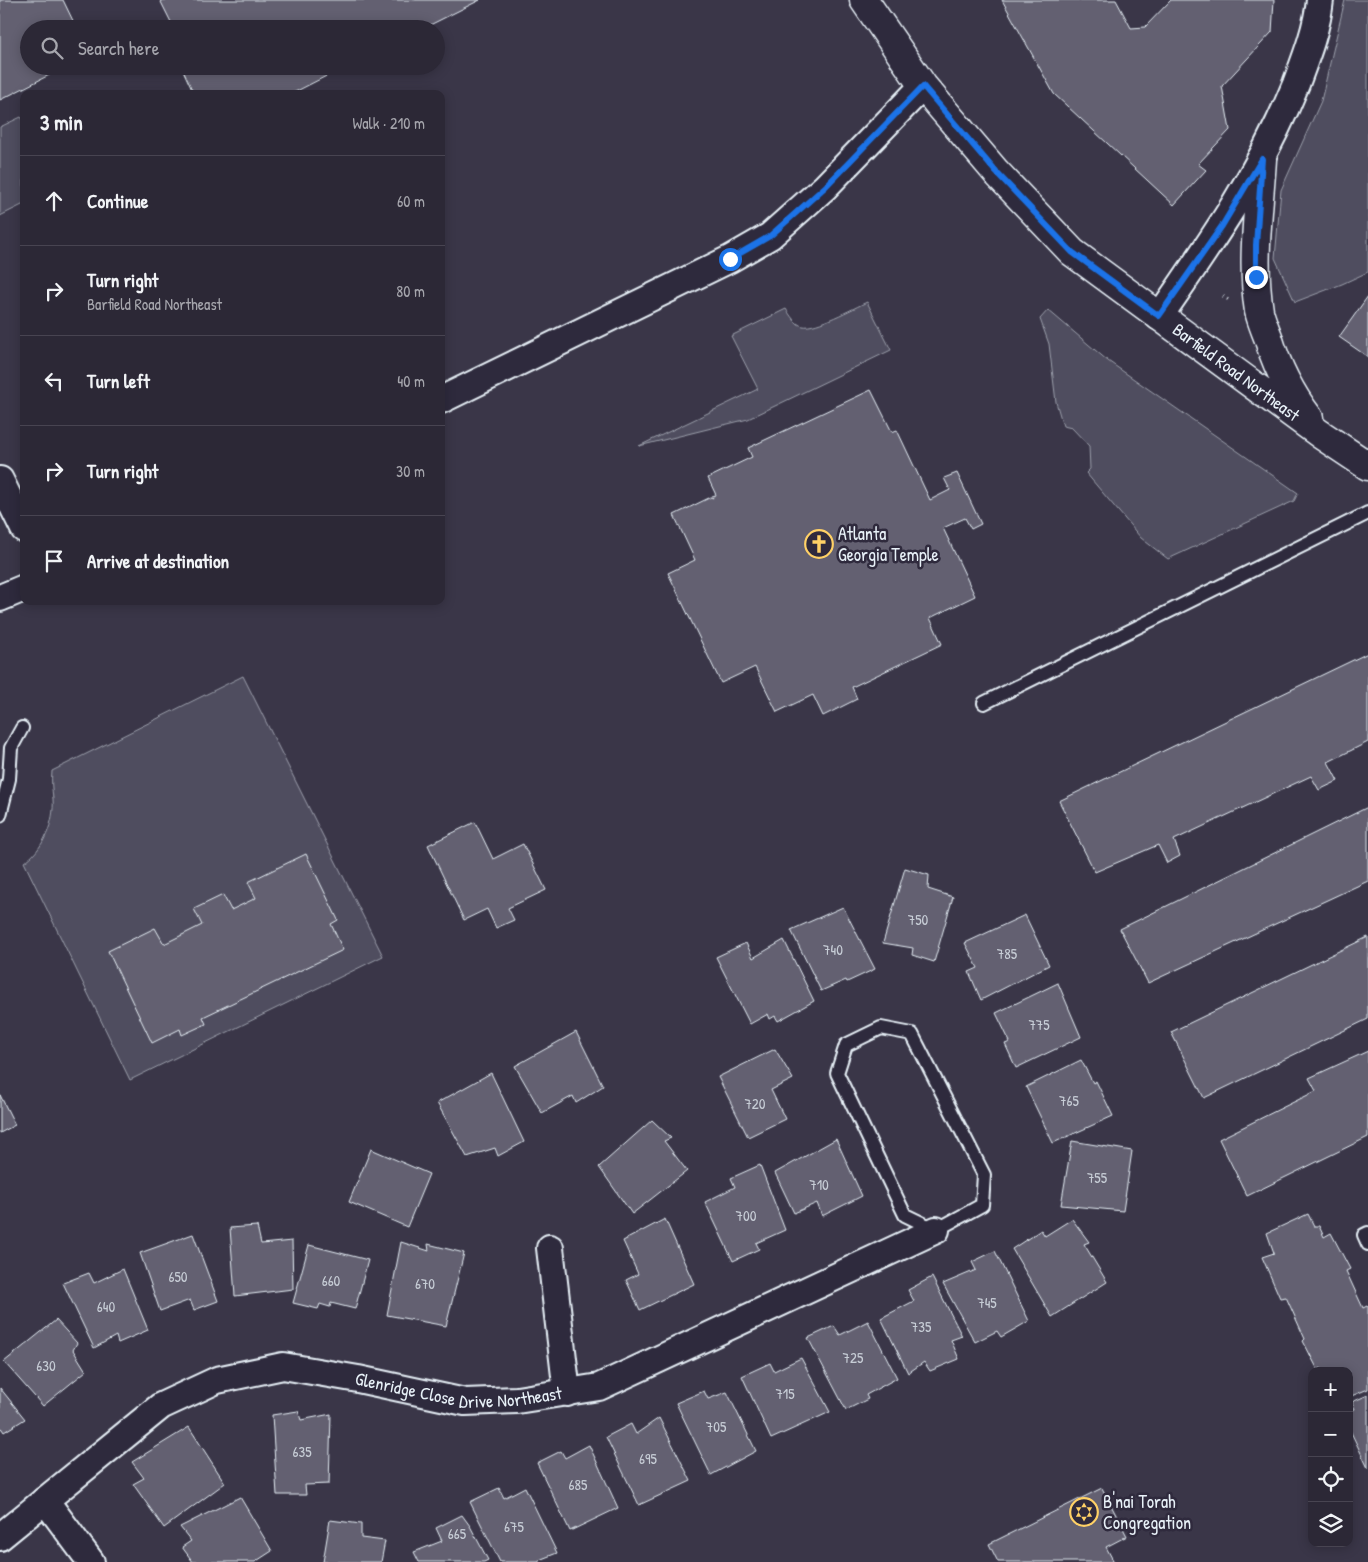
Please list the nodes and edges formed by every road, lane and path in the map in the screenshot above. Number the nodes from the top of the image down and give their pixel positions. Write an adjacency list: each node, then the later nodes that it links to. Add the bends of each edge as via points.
1 (864, 0): 3 (street, Barfield Road Northeast)
2 (1320, 0): 4 (street, via 1302,67)
3 (923, 86): 5 (street, Barfield Road Northeast, via 996,172 1072,252); 6 (street, via 825,187 770,236 730,259)
4 (1262, 159): 5 (street, via 1222,226); 7 (street, via 1256,245 1260,313 1282,375)
5 (1159, 316): 7 (street, Barfield Road Northeast)
6 (445, 398)
7 (1320, 434): 8 (street, Barfield Road Northeast)
8 (1368, 466)
9 (0, 480): 11 (street)
10 (1368, 514): 14 (lane)
11 (20, 521)
12 (20, 590): 13 (street)
13 (0, 598)
14 (984, 703)
15 (22, 728): 16 (lane, via 11,748 9,779)
16 (0, 815)
17 (936, 1230): 17 (lane, via 982,1205 984,1175 912,1034 881,1028 846,1045 837,1073 905,1215); 21 (street, Glenridge Close Drive Northeast, via 599,1387)
18 (1368, 1233): 19 (lane, via 1364,1235)
19 (1368, 1244)
20 (550, 1248): 21 (street)
21 (566, 1392): 22 (street, Glenridge Close Drive Northeast, via 517,1400 465,1402 283,1366 218,1380 161,1406)
22 (45, 1500): 23 (street, Glenridge Close Drive Northeast); 24 (street)
23 (0, 1537)
24 (91, 1562)

